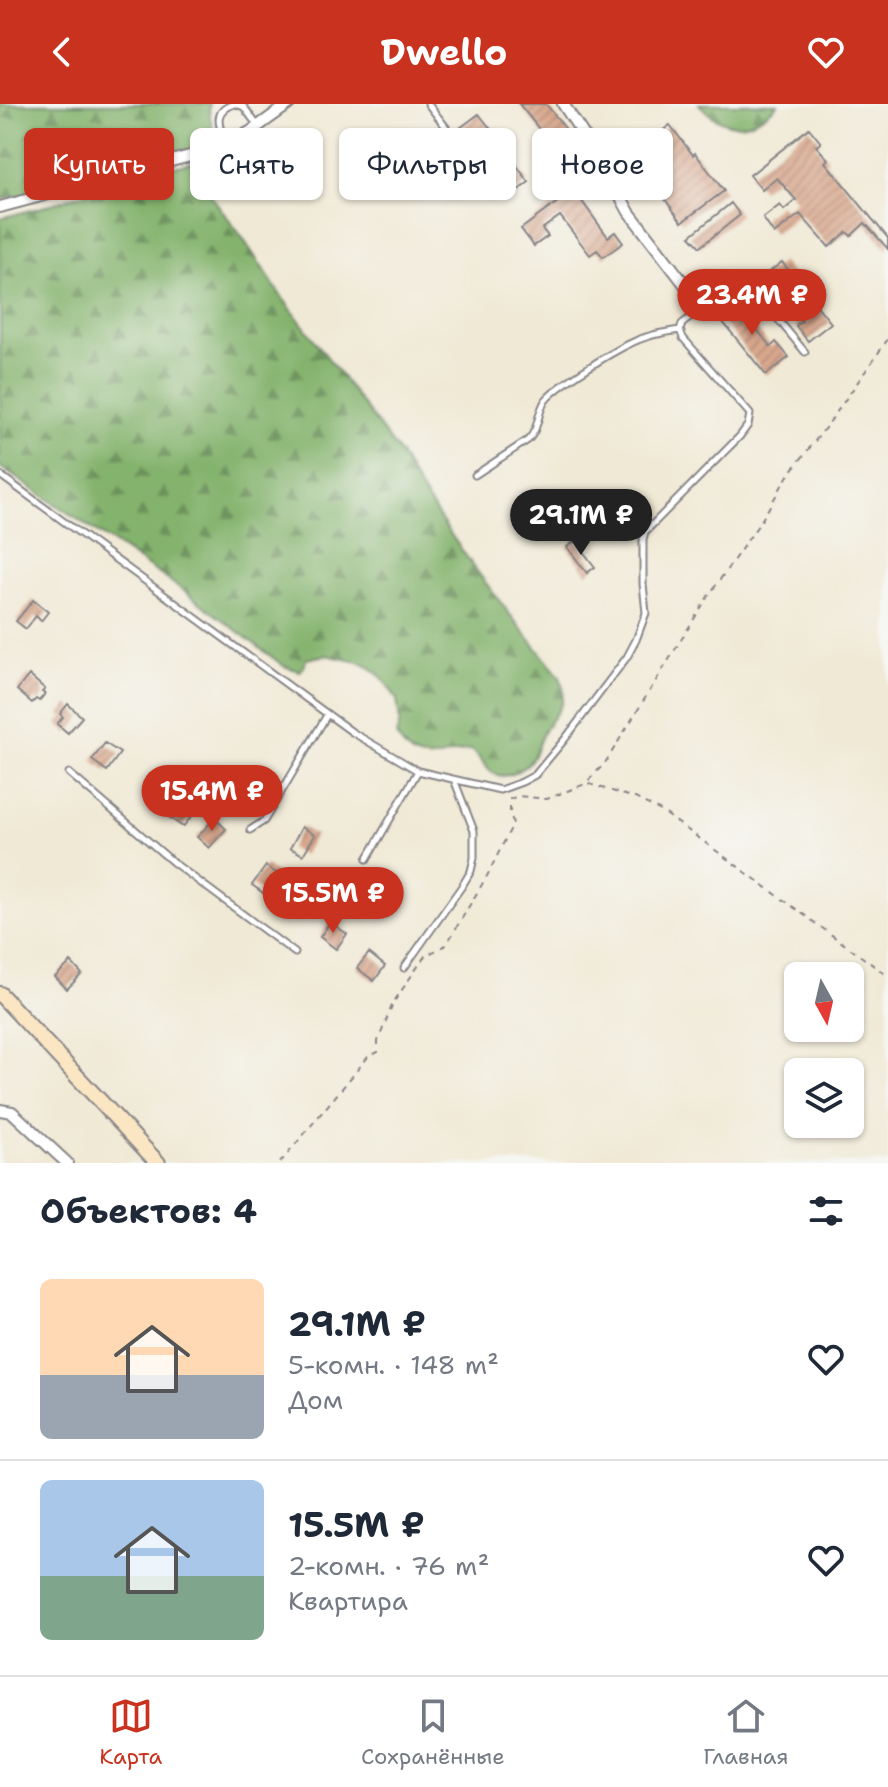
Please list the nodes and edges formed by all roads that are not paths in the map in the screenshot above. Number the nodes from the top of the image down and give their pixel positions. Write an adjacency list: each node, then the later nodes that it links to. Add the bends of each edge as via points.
1 (235, 104): 5 (lane, via 244,107); 6 (lane, via 224,108)
2 (289, 104): 5 (street)
3 (428, 104): 8 (lane)
4 (563, 104): 11 (street, via 629,212)
5 (258, 126): 7 (street)
6 (220, 128)
7 (255, 128)
8 (447, 128)
9 (190, 158): 10 (street)
10 (0, 207)
11 (703, 308): 12 (lane); 13 (lane, via 744,281)
12 (680, 330): 15 (lane, via 640,338 575,377 545,402 528,440); 21 (lane, via 750,414 748,425 645,532 647,603 636,640 565,739 535,775 522,782 500,790)
13 (805, 352)
14 (0, 475): 16 (lane)
15 (475, 475)
16 (327, 715): 17 (lane); 22 (lane, via 264,821)
17 (342, 726): 18 (lane); 19 (lane)
18 (338, 734)
19 (418, 771): 21 (lane); 23 (lane)
20 (69, 773): 24 (lane, via 174,863)
21 (455, 781): 25 (lane, via 474,831 471,871)
22 (250, 830)
23 (367, 859)
24 (295, 953)
25 (404, 968)
26 (0, 994): 29 (main road)
27 (0, 1110): 28 (street, via 12,1112)
28 (67, 1163)
29 (158, 1163)

